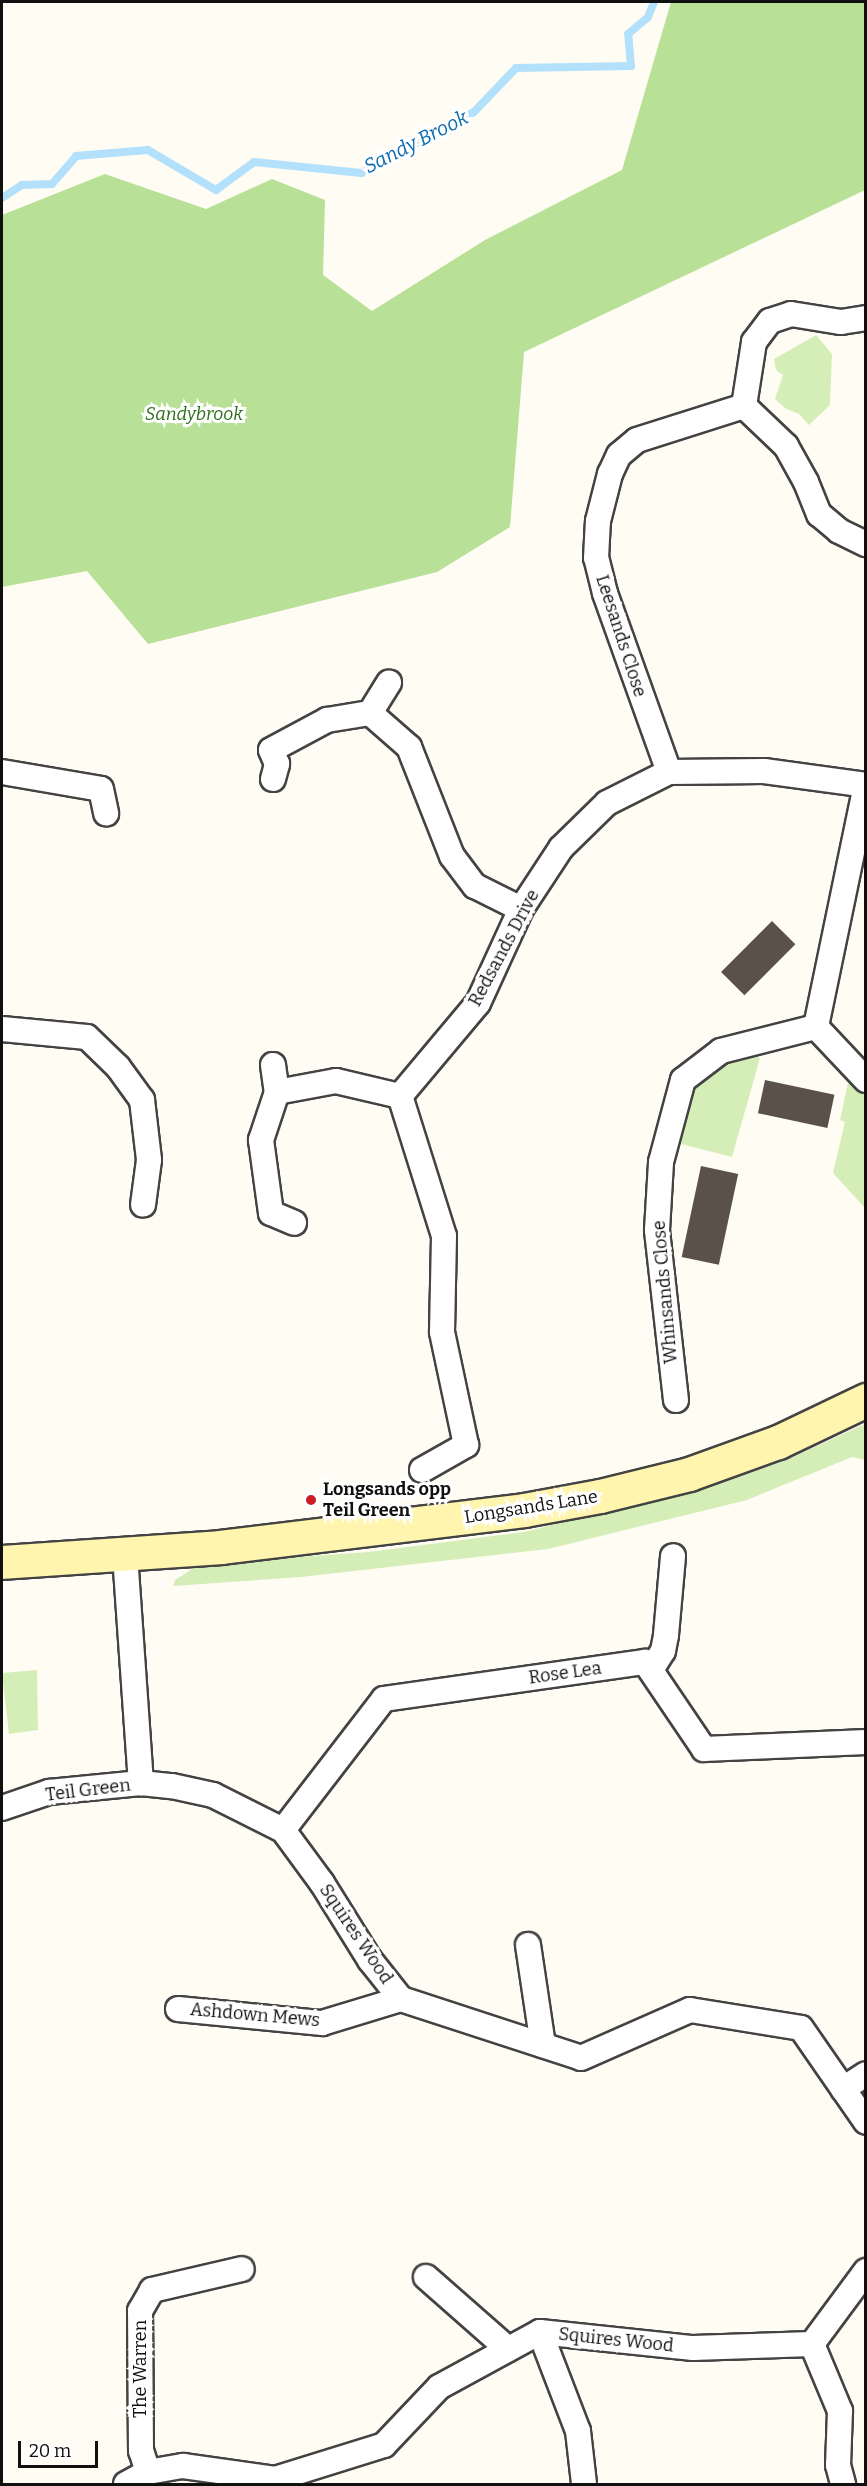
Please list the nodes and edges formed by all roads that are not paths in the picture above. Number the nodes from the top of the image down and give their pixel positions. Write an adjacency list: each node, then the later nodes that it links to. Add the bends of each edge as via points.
1 (866, 318): 2 (street, via 841,322 791,314 770,321 754,342)
2 (744, 406): 3 (street, via 786,446 819,514 839,531); 7 (street, Leesands Close, via 637,440 619,455 598,521 596,558 605,593)
3 (866, 544)
4 (389, 683): 5 (street)
5 (370, 713): 8 (street, via 327,720 271,750 277,764); 11 (street, via 409,747 452,856 475,886)
6 (2, 771): 10 (street, via 101,789)
7 (669, 772): 9 (street, Redsands Drive, via 764,771); 11 (street, Redsands Drive, via 607,803 561,848)
8 (273, 779)
9 (866, 785): 12 (street)
10 (106, 813)
11 (521, 909): 17 (street, Redsands Drive, via 478,1003)
12 (816, 1027): 15 (street); 20 (street, Whinsands Close, via 721,1051 683,1080 661,1162 657,1230)
13 (2, 1029): 18 (street, via 87,1037 118,1067 142,1100 148,1160)
14 (273, 1065): 16 (street)
15 (866, 1080)
16 (277, 1092): 17 (street, via 336,1082); 19 (street, via 261,1140 271,1213)
17 (400, 1096): 22 (street, via 444,1236 442,1332 466,1445)
18 (143, 1205)
19 (294, 1223)
20 (676, 1400)
21 (866, 1400): 23 (main road, Longsands Lane, via 767,1446 689,1474 600,1497 414,1524)
22 (422, 1470)
23 (125, 1555): 25 (main road, Longsands Lane); 28 (street)
24 (673, 1556): 26 (street, via 663,1651)
25 (2, 1562)
26 (651, 1670): 27 (street, via 704,1749); 30 (street, Rose Lea, via 645,1662 384,1699)
27 (866, 1742)
28 (141, 1783): 29 (street, Teil Green, via 49,1792); 30 (street, Squires Wood, via 213,1795)
29 (2, 1808)
30 (283, 1830): 32 (street, Squires Wood, via 370,1960)
31 (528, 1945): 34 (street)
32 (401, 1999): 33 (street, Ashdown Mews, via 322,2023); 34 (street, Squires Wood)
33 (178, 2009)
34 (543, 2045): 36 (street, Squires Wood, via 581,2058 690,2010 801,2028)
35 (866, 2074): 36 (street)
36 (843, 2089): 37 (street, Squires Wood)
37 (866, 2122)
38 (242, 2269): 44 (street, The Warren, via 152,2290 140,2311 141,2451)
39 (866, 2271): 42 (street)
40 (426, 2277): 43 (street)
41 (540, 2332): 42 (street, Squires Wood, via 693,2348); 43 (street, Squires Wood); 47 (street, via 578,2431)
42 (812, 2344): 48 (street, via 840,2411 838,2465)
43 (508, 2349): 45 (street, Squires Wood, via 439,2387 384,2445)
44 (148, 2472): 45 (street, Squires Wood, via 183,2466); 46 (street, Squires Wood)
45 (275, 2482)
46 (126, 2484)
47 (584, 2484)
48 (843, 2484)

